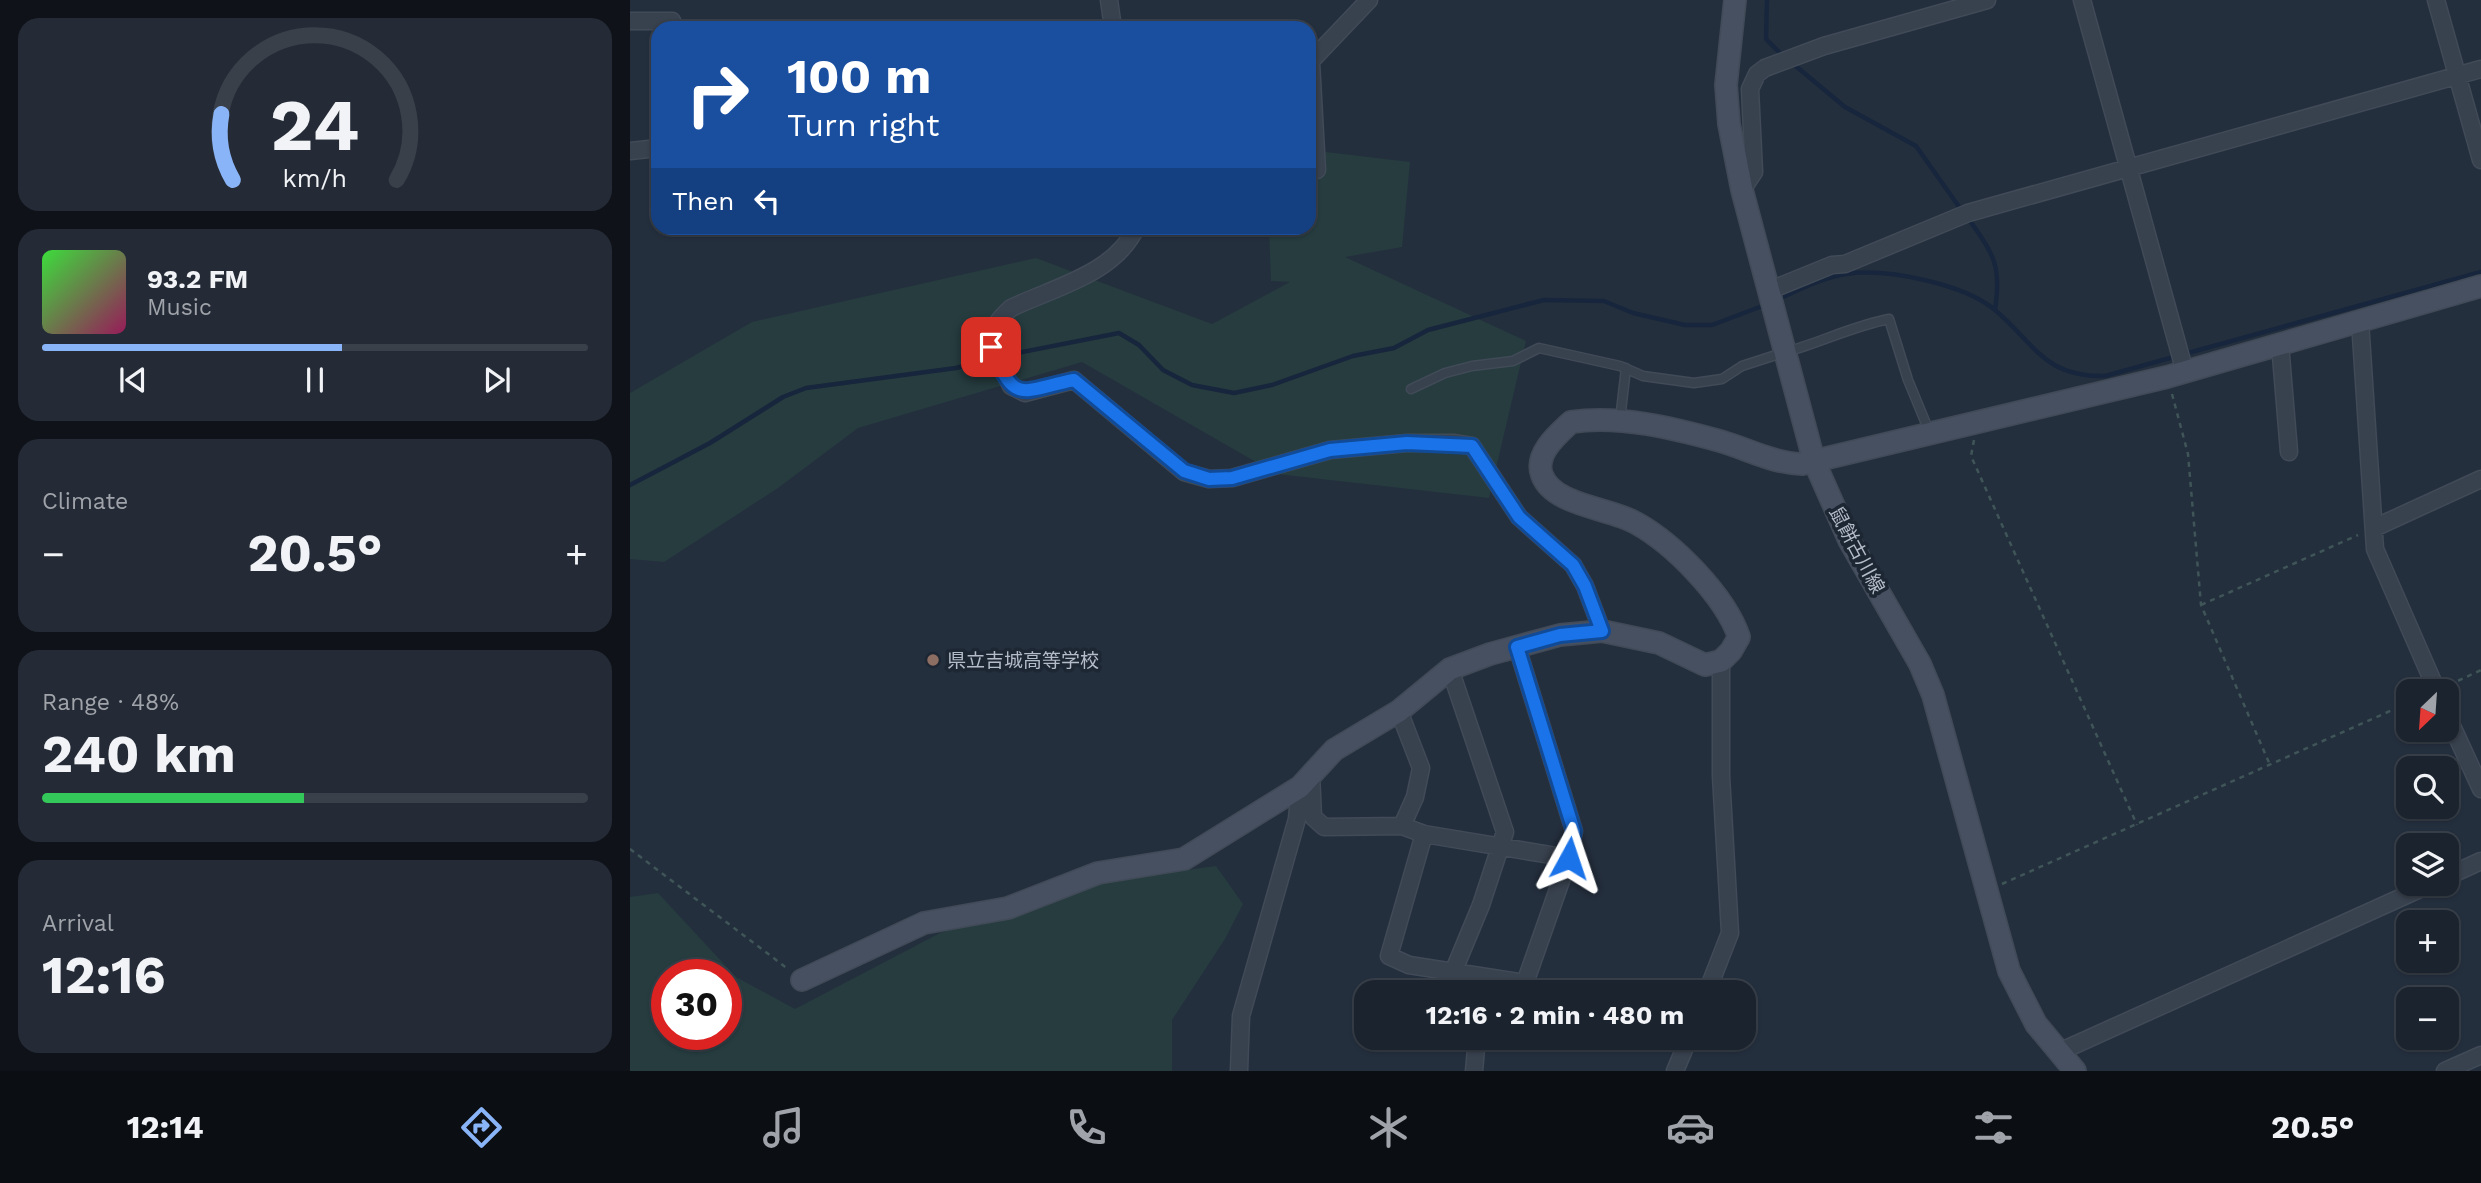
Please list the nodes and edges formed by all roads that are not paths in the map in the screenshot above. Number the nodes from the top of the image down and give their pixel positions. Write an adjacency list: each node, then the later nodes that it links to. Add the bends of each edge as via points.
1 (1110, 0): 11 (street)
2 (1369, 0): 12 (street)
3 (1735, 0): 21 (street, 鼠餅古川線, via 1727,104)
4 (1987, 0): 21 (street, via 1797,55 1757,74 1750,89 1754,172)
5 (2082, 0): 19 (street)
6 (2436, 0): 14 (street)
7 (630, 21): 9 (street)
8 (651, 21): 10 (street)
9 (651, 21)
10 (672, 21)
11 (1112, 21)
12 (1316, 56)
13 (2481, 69): 14 (street)
14 (2458, 76): 18 (street); 19 (street)
15 (651, 149): 16 (street)
16 (630, 151)
17 (1316, 155): 20 (street)
18 (2481, 160)
19 (2129, 168): 24 (street, via 1963,215 1845,264 1832,265); 28 (street)
20 (1317, 170)
21 (1742, 190): 24 (street, 鼠餅古川線)
22 (1132, 235): 37 (street, via 1110,262 1011,308 999,319 991,347 1011,386 1025,393 1074,380 1184,471 1209,479 1232,478 1330,450 1407,443 1472,446 1519,517 1573,565)
23 (2481, 286): 25 (street)
24 (1770, 298): 27 (street, 鼠餅古川線)
25 (2360, 321): 26 (street); 36 (street)
26 (2280, 344): 28 (street); 33 (street)
27 (1781, 353): 29 (lane, via 1742,366 1722,379 1694,383 1636,374); 32 (lane, via 1889,319); 34 (street, 鼠餅古川線)
28 (2178, 365): 32 (street)
29 (1626, 368): 30 (lane, via 1539,348 1513,361 1445,373); 31 (lane)
30 (1411, 389)
31 (1620, 420): 34 (street, via 1719,441 1782,463); 39 (street, via 1572,422 1543,455 1541,473 1561,496 1634,522 1658,538 1703,581 1731,614 1740,637)
32 (1931, 434): 34 (street)
33 (2288, 452)
34 (1814, 461): 60 (street, 鼠餅古川線, via 1849,540 1933,695 2017,989 2036,1024)
35 (2481, 480): 36 (street)
36 (2374, 528): 41 (street, via 2375,549)
37 (1602, 631): 38 (street, via 1560,635); 39 (street, via 1659,643 1705,665)
38 (1517, 647): 40 (street); 49 (street, via 1574,831)
39 (1721, 661): 57 (street, via 1721,776 1730,933)
40 (1450, 669): 42 (street); 48 (street, via 1505,832)
41 (2432, 679)
42 (1399, 711): 44 (street, via 1334,750); 46 (street, via 1421,768)
43 (2459, 741): 45 (street)
44 (1306, 781): 46 (street, via 1313,817 1324,827); 54 (street, via 1184,859 1098,873 1008,908 924,923); 62 (street, via 1241,1016)
45 (2481, 789)
46 (1402, 826): 47 (street)
47 (1423, 834): 48 (street); 53 (street, via 1390,956 1409,965)
48 (1500, 847): 49 (street); 53 (street)
49 (1569, 858): 56 (street)
50 (2481, 862): 51 (street)
51 (2459, 871)
52 (2404, 896): 60 (street)
53 (1454, 970): 55 (street)
54 (802, 980)
55 (1475, 980)
56 (1526, 980)
57 (1712, 980)
58 (1477, 1050): 63 (street)
59 (1684, 1050): 64 (street)
60 (2059, 1052): 65 (street, 鼠餅古川線)
61 (2481, 1055): 66 (street)
62 (1239, 1071)
63 (1474, 1071)
64 (1675, 1071)
65 (2075, 1071)
66 (2445, 1071)

